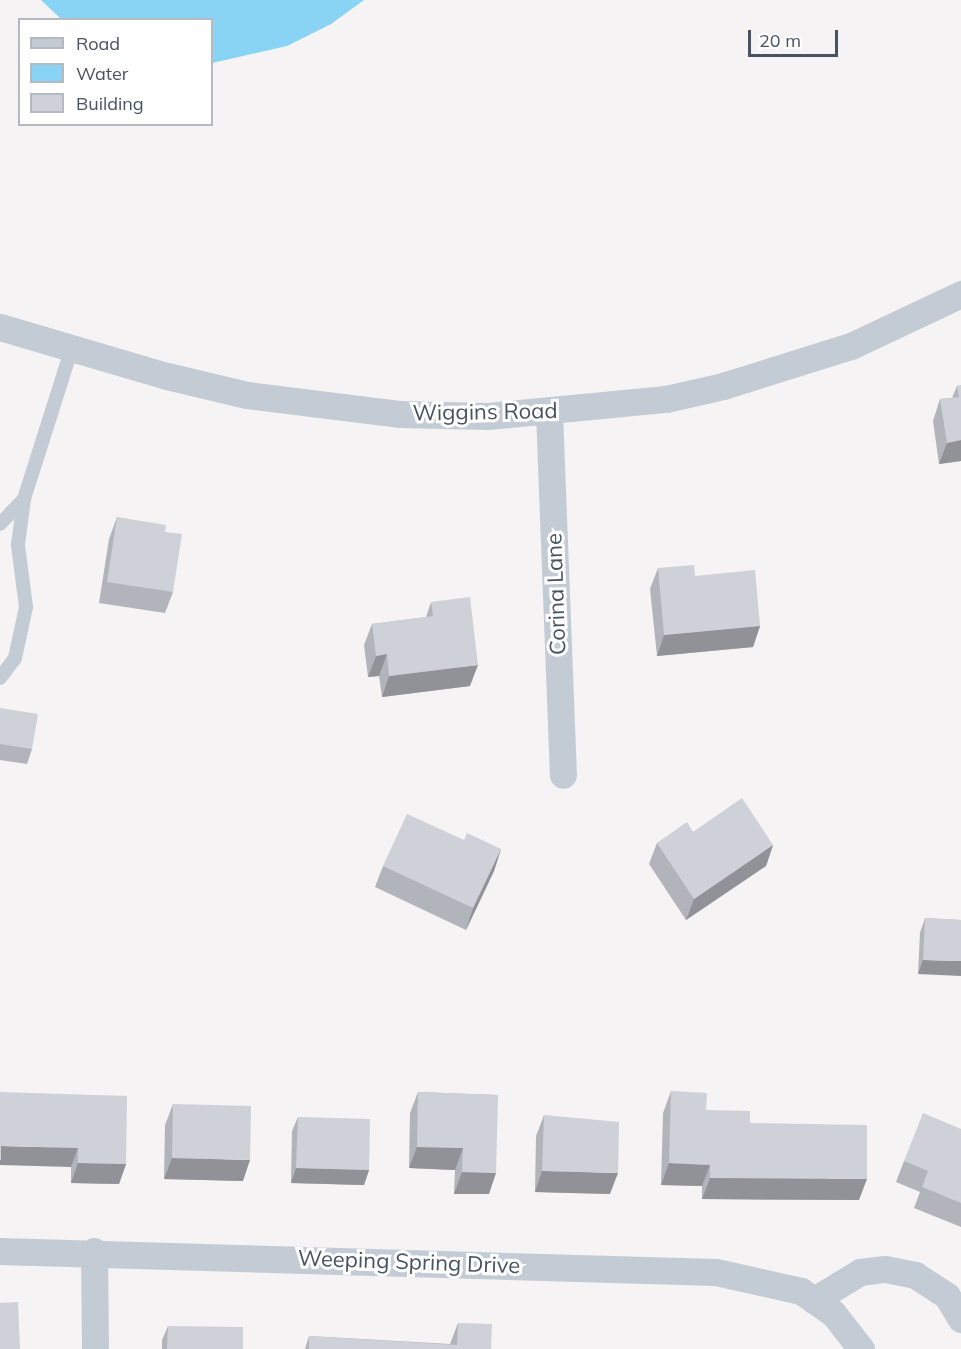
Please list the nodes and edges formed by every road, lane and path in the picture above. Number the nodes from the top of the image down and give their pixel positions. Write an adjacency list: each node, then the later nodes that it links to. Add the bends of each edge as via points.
1 (961, 294): 4 (street, Wiggins Road, via 851,346 734,383 666,399)
2 (0, 327): 3 (street, Wiggins Road)
3 (72, 348): 4 (street, Wiggins Road, via 167,376 308,405 399,414 488,416); 5 (lane)
4 (549, 412): 8 (street, Corina Lane)
5 (24, 499): 6 (lane); 7 (lane, via 18,545 26,607 15,658)
6 (0, 524)
7 (0, 678)
8 (563, 775)
9 (0, 1251): 10 (street, Weeping Spring Drive)
10 (94, 1251): 11 (street, Weeping Spring Drive, via 716,1272 801,1291); 13 (street)
11 (814, 1300): 12 (street, via 860,1272 885,1269 915,1275 947,1296); 14 (street, Weeping Spring Drive, via 833,1313)
12 (961, 1319)
13 (95, 1349)
14 (861, 1349)

